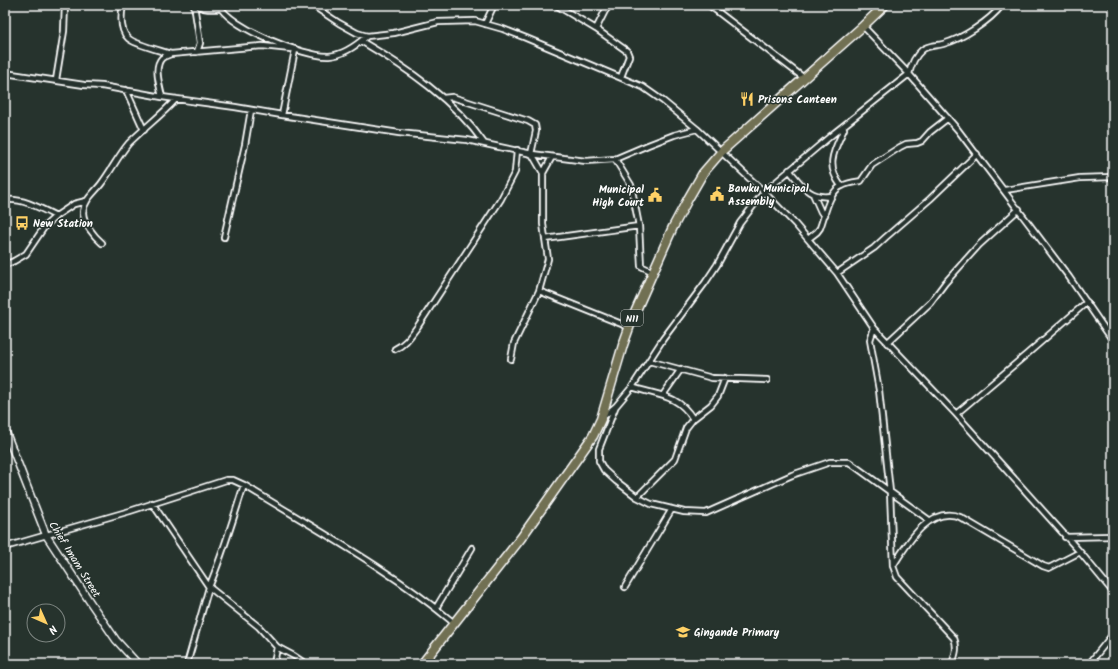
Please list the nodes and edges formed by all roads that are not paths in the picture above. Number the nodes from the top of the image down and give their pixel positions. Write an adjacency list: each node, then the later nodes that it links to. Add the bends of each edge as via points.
1 (65, 5): 26 (street, via 64,31)
2 (123, 5): 21 (street, via 122,24 127,37)
3 (195, 5): 12 (street, via 212,9); 20 (street, via 200,43)
4 (312, 5): 17 (street, via 345,26)
5 (494, 5): 14 (street)
6 (556, 5): 16 (street)
7 (610, 5): 16 (street)
8 (709, 5): 25 (street)
9 (885, 5): 15 (highway, N11)
10 (1002, 5): 23 (street, via 967,33 944,44 926,47 911,67)
11 (1112, 5): 13 (street)
12 (220, 7): 19 (street, via 244,27)
13 (1113, 8)
14 (485, 24): 17 (street, via 475,21 438,22 394,33); 24 (street)
15 (863, 26): 23 (street); 25 (highway, N11)
16 (596, 29): 24 (street, via 629,53)
17 (367, 36): 18 (street)
18 (361, 41): 19 (street, via 330,56); 29 (street, via 395,62)
19 (293, 49): 20 (street, via 262,46); 32 (street)
20 (197, 52): 21 (street)
21 (171, 54): 28 (street, via 163,58 159,64)
22 (5, 73): 26 (street)
23 (909, 74): 33 (street); 34 (street)
24 (621, 77): 35 (street, via 643,87)
25 (804, 78): 39 (highway, N11)
26 (56, 80): 27 (street)
27 (126, 90): 28 (street); 36 (street)
28 (162, 97): 30 (street)
29 (443, 98): 37 (street); 40 (street, via 462,100 535,125)
30 (176, 99): 31 (street); 36 (street)
31 (251, 110): 32 (street); 58 (street)
32 (282, 115): 37 (street)
33 (948, 118): 41 (street); 47 (street, via 922,141 917,144 906,144 872,165 861,181)
34 (843, 126): 44 (street); 47 (street, via 831,161)
35 (697, 129): 39 (street); 43 (street, via 674,135)
36 (144, 130): 53 (street, via 129,143)
37 (484, 143): 38 (street)
38 (518, 150): 40 (street); 71 (street, via 515,172 501,199 418,326 407,341)
39 (722, 151): 49 (street); 63 (highway, N11, via 703,173 688,199)
40 (532, 154): 42 (street); 45 (street)
41 (976, 154): 48 (street); 64 (street, via 882,241)
42 (552, 157): 43 (street, via 586,161); 45 (street)
43 (615, 159): 57 (street, via 631,185)
44 (789, 170): 49 (street); 50 (street)
45 (543, 173): 59 (street)
46 (1113, 177): 48 (street, via 1080,178)
47 (841, 186): 51 (street)
48 (1005, 190): 54 (street)
49 (764, 192): 60 (street); 73 (street, via 740,223 717,265)
50 (813, 194): 51 (street); 55 (street)
51 (831, 196): 55 (street)
52 (5, 200): 56 (street, via 21,201)
53 (86, 201): 56 (street, via 74,204); 61 (street, via 83,212 85,219 96,238)
54 (1019, 209): 66 (street); 70 (street, via 979,245 930,303)
55 (825, 215): 60 (street, via 817,232)
56 (56, 216): 62 (street, via 37,236 26,254)
57 (639, 226): 59 (street); 63 (street, via 641,266)
58 (224, 237)
59 (545, 239): 65 (street, via 548,259)
60 (808, 239): 64 (street)
61 (102, 243)
62 (5, 265)
63 (653, 272): 67 (highway, N11)
64 (837, 273): 68 (street)
65 (539, 291): 67 (street); 72 (street, via 514,343)
66 (1086, 302): 69 (street); 80 (street)
67 (629, 327): 81 (highway, N11)
68 (874, 328): 70 (street); 85 (street, via 870,340 879,390)
69 (1113, 341)
70 (887, 343): 80 (street)
71 (395, 349)
72 (511, 359)
73 (649, 361): 74 (street); 77 (street)
74 (681, 369): 75 (street, via 703,376); 78 (street)
75 (725, 378): 76 (street); 82 (street, via 718,396 711,405)
76 (768, 380)
77 (632, 387): 78 (street); 79 (street)
78 (663, 395): 82 (street, via 683,406)
79 (616, 406): 81 (street); 86 (street, via 599,449 599,461 604,470)
80 (956, 414): 92 (street)
81 (601, 419): 101 (highway, N11, via 593,436 554,493)
82 (693, 419): 86 (street, via 686,428 675,459)
83 (5, 430): 90 (street, Chief Imam Street)
84 (244, 485): 87 (street, via 226,480); 97 (street); 100 (street, via 374,564)
85 (890, 492): 88 (street, via 850,462 830,462 792,475 706,513); 89 (street); 96 (street)
86 (637, 497): 88 (street, via 651,504)
87 (152, 503): 90 (street); 97 (street)
88 (672, 509): 98 (street)
89 (929, 520): 95 (street, via 947,513 960,517 1049,568); 96 (street, via 912,538)
90 (46, 535): 93 (street); 104 (street, Chief Imam Street, via 112,634)
91 (1113, 536): 92 (street)
92 (1065, 537): 95 (street)
93 (5, 547)
94 (472, 548): 100 (street)
95 (1080, 552): 99 (street)
96 (893, 566): 109 (street, via 897,577 954,638 957,645)
97 (209, 587): 103 (street, via 260,627); 105 (street)
98 (625, 587)
99 (1113, 592)
100 (436, 608): 101 (street)
101 (454, 623): 108 (highway, N11)
102 (1113, 634): 110 (street)
103 (277, 647): 106 (street); 107 (street)
104 (138, 664)
105 (187, 664)
106 (274, 664)
107 (306, 664)
108 (422, 664)
109 (952, 664)
110 (1089, 664)

